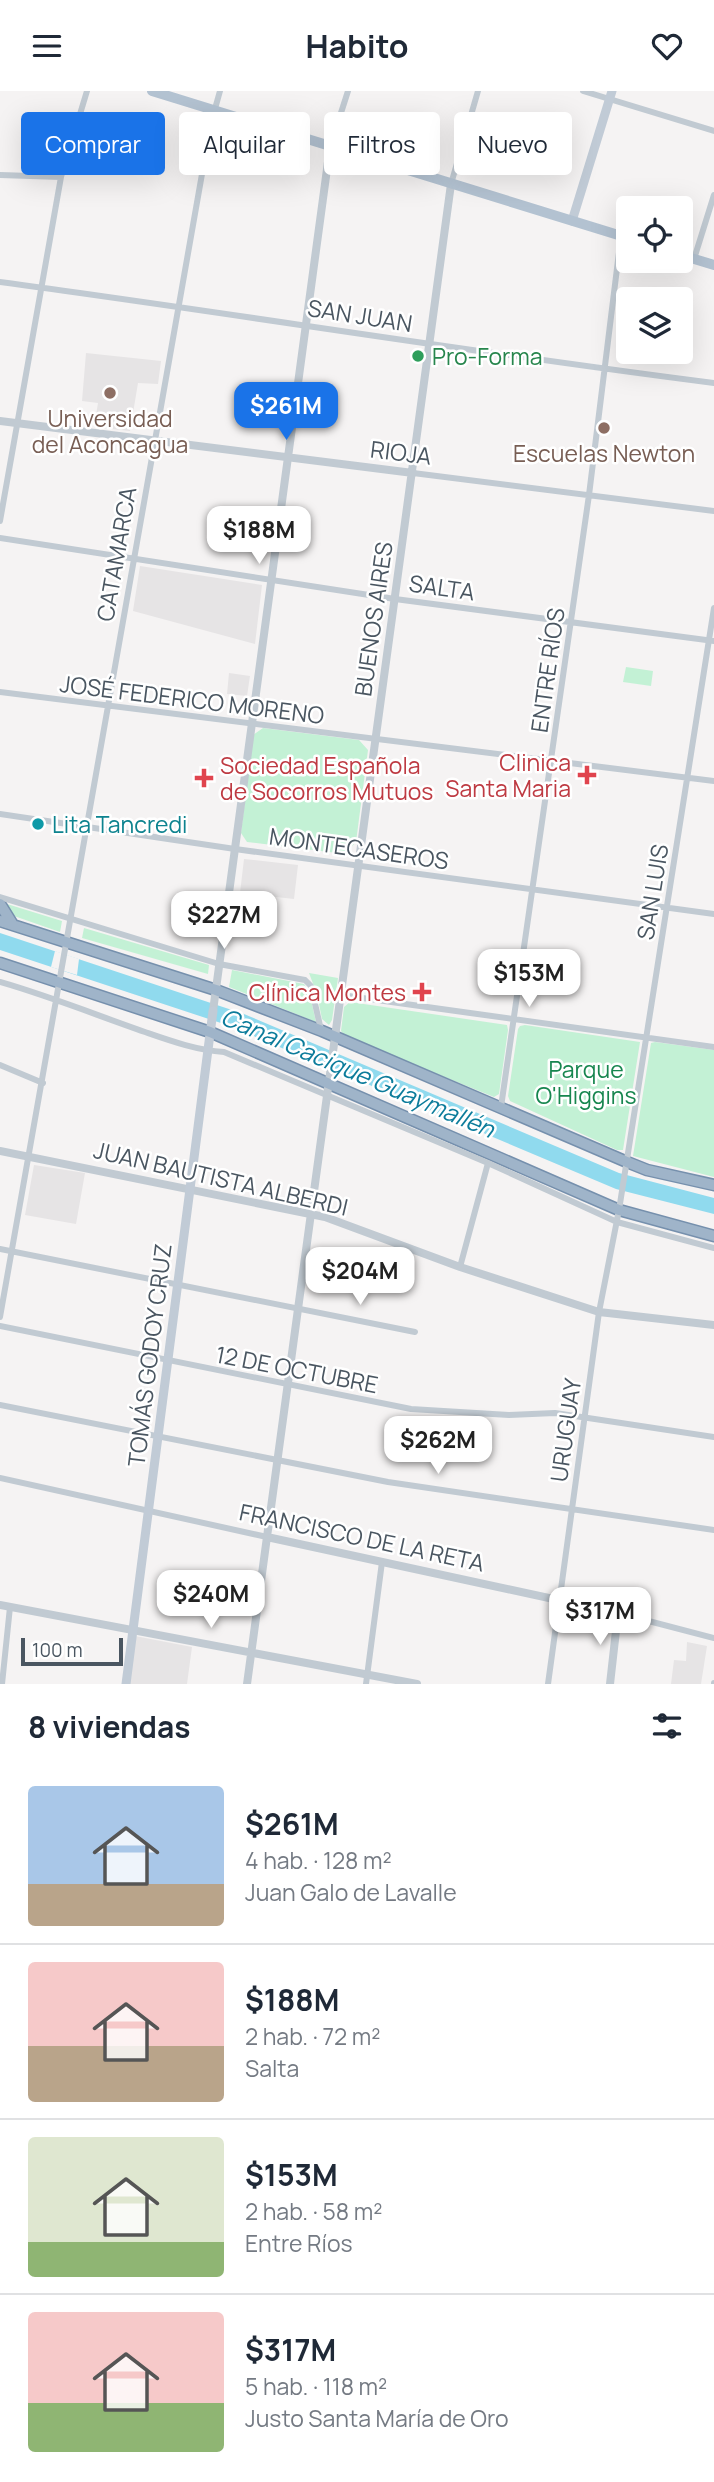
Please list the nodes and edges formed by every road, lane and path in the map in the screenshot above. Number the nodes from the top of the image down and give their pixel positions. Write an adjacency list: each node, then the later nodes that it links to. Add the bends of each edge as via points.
1 (87, 91): 15 (street)
2 (152, 91): 8 (main road)
3 (220, 91): 8 (street, CATAMARCA)
4 (348, 91): 9 (street)
5 (478, 91): 16 (street)
6 (583, 91): 7 (street)
7 (610, 95): 10 (street); 18 (main road)
8 (214, 111): 11 (main road); 25 (street, CATAMARCA)
9 (341, 112)
10 (714, 131)
11 (324, 145)
12 (0, 175): 15 (street)
13 (326, 175): 26 (street)
14 (422, 175): 16 (main road)
15 (61, 177): 24 (street)
16 (451, 184): 18 (main road); 27 (street, BUENOS AIRES)
17 (714, 195): 20 (street)
18 (572, 221): 19 (main road)
19 (616, 234)
20 (694, 259): 21 (main road)
21 (714, 265)
22 (620, 273): 28 (street, ENTRE RÍOS)
23 (0, 282): 24 (street, SAN JUAN)
24 (41, 287): 25 (street, SAN JUAN); 31 (street)
25 (178, 305): 26 (street, SAN JUAN); 32 (street, CATAMARCA)
26 (306, 324): 27 (street, SAN JUAN); 33 (street)
27 (431, 343): 28 (street, SAN JUAN); 34 (street, BUENOS AIRES)
28 (605, 369): 29 (street, SAN JUAN); 35 (street, ENTRE RÍOS)
29 (714, 383)
30 (0, 421): 31 (street, RIOJA)
31 (16, 423): 32 (street, RIOJA); 37 (street)
32 (155, 440): 33 (street, RIOJA); 39 (street, CATAMARCA)
33 (288, 457): 34 (street, RIOJA); 40 (street)
34 (413, 473): 35 (street, RIOJA); 41 (street, BUENOS AIRES)
35 (589, 495): 36 (street, RIOJA); 43 (street, ENTRE RÍOS)
36 (714, 511)
37 (0, 521)
38 (0, 538): 39 (street, SALTA)
39 (133, 558): 40 (street, SALTA); 46 (street, CATAMARCA)
40 (271, 579): 41 (street, SALTA); 47 (street)
41 (396, 599): 43 (street, SALTA); 48 (street, BUENOS AIRES)
42 (714, 608): 44 (street, SAN LUIS)
43 (571, 622): 44 (street, SALTA); 49 (street, ENTRE RÍOS)
44 (711, 640): 50 (street, SAN LUIS)
45 (0, 692): 46 (street, JOSÉ FEDERICO MORENO)
46 (107, 706): 47 (street, JOSÉ FEDERICO MORENO); 53 (street, CATAMARCA)
47 (252, 724): 48 (street, JOSÉ FEDERICO MORENO); 54 (street)
48 (375, 739): 49 (street, JOSÉ FEDERICO MORENO); 55 (street, BUENOS AIRES)
49 (552, 761): 50 (street, JOSÉ FEDERICO MORENO); 56 (street, ENTRE RÍOS)
50 (687, 778): 51 (street, JOSÉ FEDERICO MORENO); 59 (street, SAN LUIS)
51 (714, 781)
52 (0, 814): 53 (street, MONTECASEROS)
53 (87, 827): 54 (street, MONTECASEROS); 61 (street, CATAMARCA)
54 (235, 849): 55 (street, MONTECASEROS); 66 (street)
55 (358, 865): 56 (street, MONTECASEROS); 70 (street, BUENOS AIRES)
56 (533, 890): 59 (street, MONTECASEROS); 73 (street, ENTRE RÍOS)
57 (0, 897): 61 (street)
58 (0, 904): 63 (highway)
59 (667, 908): 60 (street, MONTECASEROS); 77 (street, SAN LUIS)
60 (714, 914)
61 (71, 920): 64 (street, CATAMARCA); 66 (street)
62 (0, 921): 63 (highway)
63 (13, 925): 64 (highway)
64 (67, 942): 68 (street, CATAMARCA); 69 (highway)
65 (0, 963): 68 (highway)
66 (219, 964): 69 (street); 74 (street, via 307,981)
67 (0, 982): 71 (street)
68 (61, 983): 71 (street, CATAMARCA); 75 (highway)
69 (216, 990): 72 (street); 74 (highway)
70 (341, 995): 73 (street); 76 (street, BUENOS AIRES)
71 (58, 1001): 79 (street); 81 (street, CATAMARCA)
72 (213, 1011): 75 (main road, TOMÁS GODOY CRUZ)
73 (514, 1021): 77 (street); 83 (street, ENTRE RÍOS)
74 (321, 1031): 76 (highway)
75 (210, 1032): 79 (main road, TOMÁS GODOY CRUZ); 82 (highway)
76 (335, 1037): 82 (street, BUENOS AIRES); 83 (highway)
77 (647, 1038): 78 (street); 87 (street, SAN LUIS)
78 (714, 1047)
79 (207, 1051): 82 (street, via 224,1052); 90 (main road, TOMÁS GODOY CRUZ)
80 (0, 1065): 81 (street)
81 (43, 1083): 85 (street, CATAMARCA)
82 (328, 1088): 86 (street); 91 (highway); 92 (street, BUENOS AIRES)
83 (502, 1107): 87 (highway)
84 (0, 1151): 85 (street, JUAN BAUTISTA ALBERDI)
85 (29, 1156): 90 (street, JUAN BAUTISTA ALBERDI); 97 (street, CATAMARCA)
86 (488, 1163): 93 (street); 98 (street)
87 (627, 1163): 88 (street, SAN LUIS); 89 (highway)
88 (624, 1179): 91 (street, URUGUAY)
89 (714, 1185)
90 (189, 1188): 92 (street, JUAN BAUTISTA ALBERDI); 99 (main road, TOMÁS GODOY CRUZ)
91 (619, 1210): 93 (street, URUGUAY); 94 (highway)
92 (312, 1214): 98 (street, JUAN BAUTISTA ALBERDI); 100 (street, BUENOS AIRES)
93 (617, 1223): 95 (street); 101 (street, URUGUAY)
94 (714, 1236)
95 (714, 1248)
96 (0, 1249): 97 (street)
97 (12, 1251): 99 (street); 102 (street, CATAMARCA)
98 (460, 1267): 101 (street, JUAN BAUTISTA ALBERDI)
99 (178, 1284): 100 (street); 106 (main road, TOMÁS GODOY CRUZ)
100 (299, 1308): 105 (street); 107 (street, BUENOS AIRES)
101 (600, 1311): 103 (street, JUAN BAUTISTA ALBERDI); 109 (street, URUGUAY)
102 (0, 1317)
103 (714, 1325)
104 (0, 1326): 106 (street, 12 DE OCTUBRE)
105 (415, 1332)
106 (168, 1361): 107 (street, 12 DE OCTUBRE); 110 (main road, TOMÁS GODOY CRUZ)
107 (289, 1385): 109 (street, 12 DE OCTUBRE, via 424,1411 555,1413); 112 (street, BUENOS AIRES)
108 (0, 1405): 110 (street)
109 (584, 1418): 111 (street, 12 DE OCTUBRE); 114 (street, URUGUAY)
110 (159, 1437): 112 (street); 115 (main road, TOMÁS GODOY CRUZ)
111 (714, 1437)
112 (278, 1462): 114 (street); 117 (street, BUENOS AIRES)
113 (0, 1478): 115 (street, FRANCISCO DE LA RETA)
114 (573, 1509): 116 (street); 119 (street, URUGUAY)
115 (149, 1511): 117 (street, FRANCISCO DE LA RETA); 123 (main road, TOMÁS GODOY CRUZ)
116 (714, 1530)
117 (267, 1537): 118 (street, FRANCISCO DE LA RETA); 125 (street, BUENOS AIRES)
118 (382, 1562): 119 (street, FRANCISCO DE LA RETA); 126 (street)
119 (560, 1600): 122 (street, FRANCISCO DE LA RETA); 131 (street, URUGUAY)
120 (0, 1605): 121 (street)
121 (10, 1607): 123 (street); 127 (street)
122 (618, 1613): 124 (street, FRANCISCO DE LA RETA); 132 (street)
123 (133, 1630): 125 (street); 128 (main road, TOMÁS GODOY CRUZ)
124 (714, 1638)
125 (251, 1653): 126 (street); 129 (street, BUENOS AIRES)
126 (366, 1679): 130 (street)
127 (2, 1684)
128 (126, 1684)
129 (247, 1684)
130 (417, 1684)
131 (548, 1684)
132 (610, 1684)

